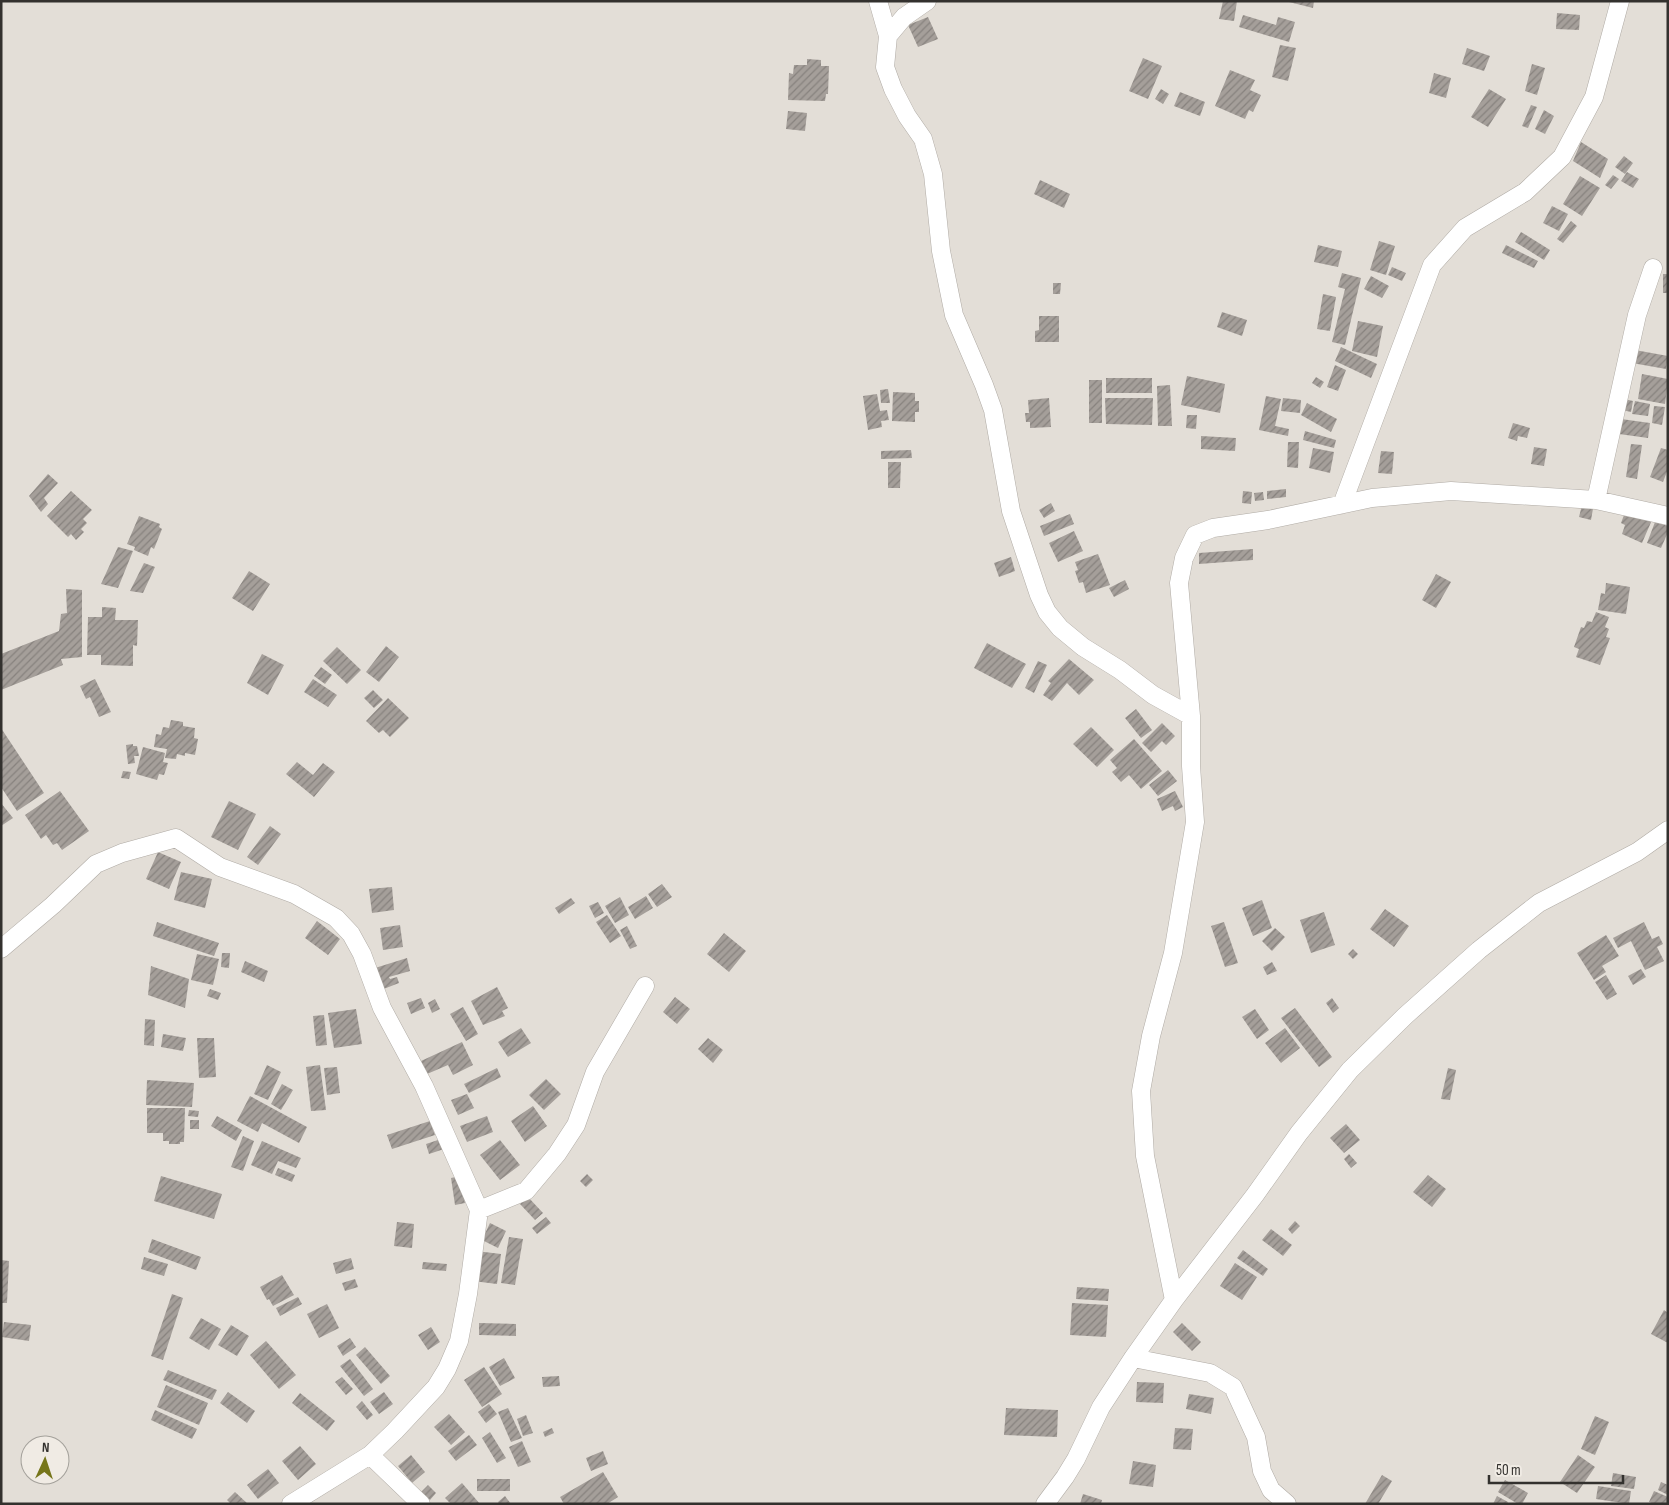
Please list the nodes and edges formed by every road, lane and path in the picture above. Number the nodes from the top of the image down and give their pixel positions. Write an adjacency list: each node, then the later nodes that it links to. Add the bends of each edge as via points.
1 (878, 1): 4 (street)
2 (927, 1): 4 (street, via 904,17)
3 (1620, 1): 7 (street, via 1594,97 1562,157 1525,192 1464,228 1432,265)
4 (888, 36): 9 (street, via 885,67 907,116 923,139 933,174 954,315 993,410 1011,511 1047,612 1083,647 1153,695)
5 (1653, 268): 6 (street, via 1637,315)
6 (1596, 500): 7 (street, via 1451,491 1372,498); 8 (street)
7 (1340, 505): 9 (street, via 1213,528 1195,535 1184,558 1179,583)
8 (1668, 516)
9 (1191, 716): 14 (street, via 1195,822 1173,953 1151,1036 1141,1091 1145,1156)
10 (1668, 830): 14 (street, via 1637,852 1539,903 1479,950 1405,1016 1350,1070)
11 (1, 949): 13 (street, via 96,864 122,852 176,838 220,867 294,894 336,918 351,934 382,1008 424,1086)
12 (644, 986): 13 (street, via 596,1072 576,1125 557,1154 526,1191)
13 (479, 1210): 16 (street, via 459,1341 436,1387)
14 (1174, 1300): 15 (street)
15 (1133, 1358): 19 (street, via 1101,1408 1069,1471); 20 (street, via 1210,1373 1233,1387 1256,1437 1262,1471 1271,1490)
16 (370, 1455): 17 (street); 18 (street)
17 (291, 1504)
18 (421, 1504)
19 (1045, 1504)
20 (1287, 1504)

